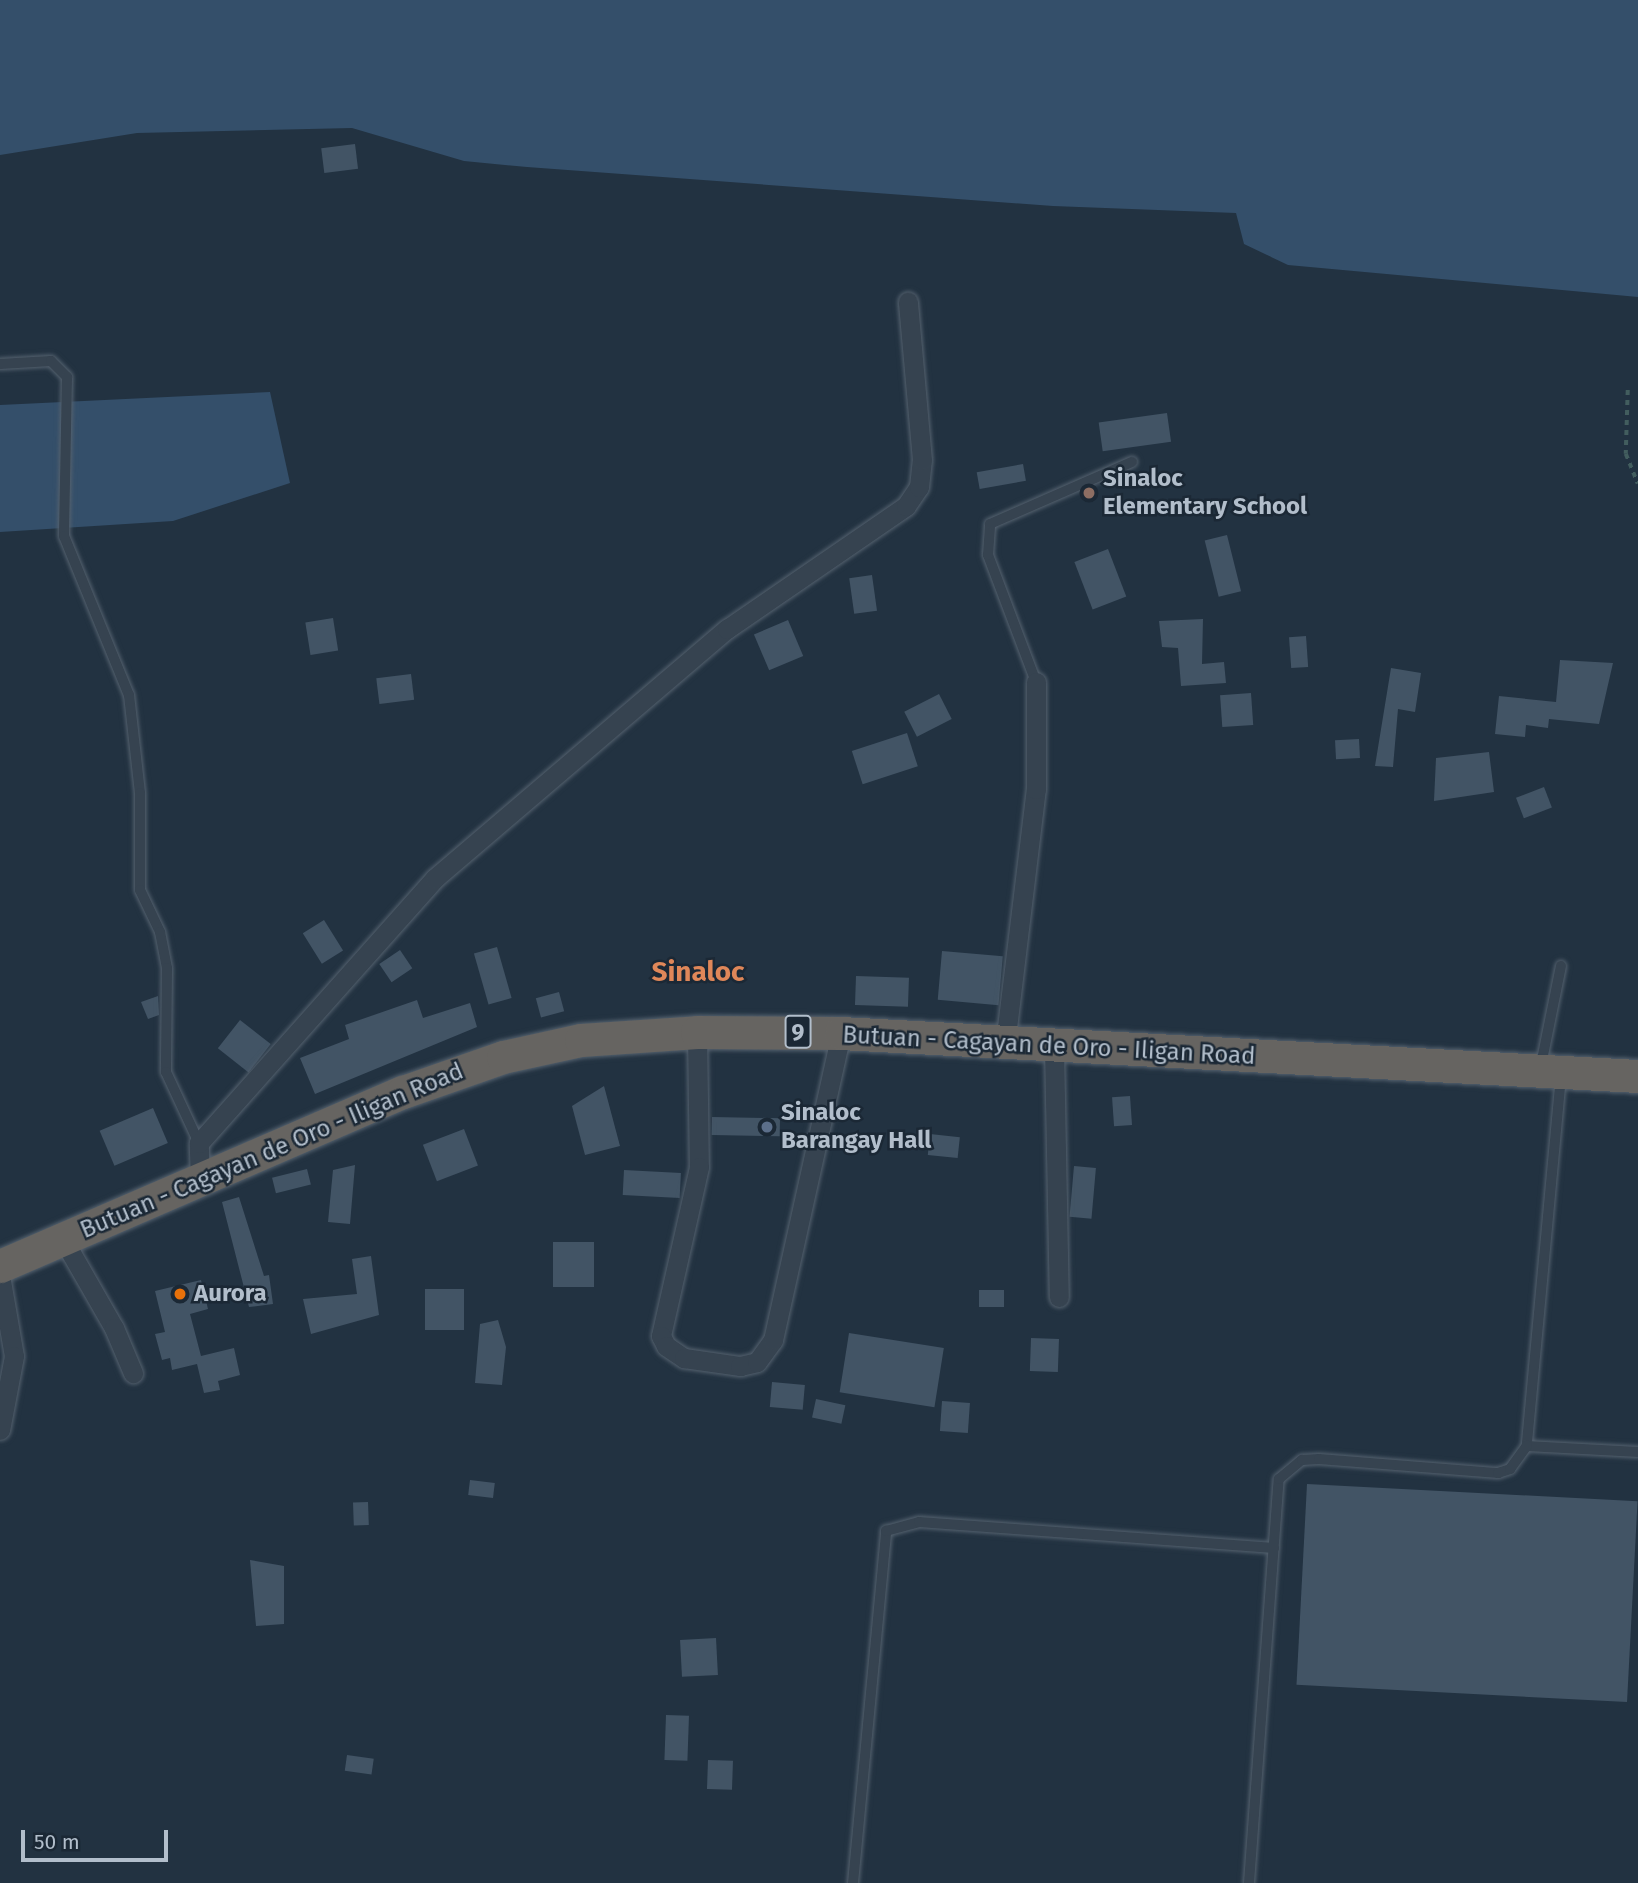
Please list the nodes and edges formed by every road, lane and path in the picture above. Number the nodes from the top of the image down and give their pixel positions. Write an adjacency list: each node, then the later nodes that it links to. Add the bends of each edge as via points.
1 (908, 302): 14 (street, via 922,460 919,487 906,506 727,629 435,878)
2 (0, 364): 14 (lane, via 51,361 67,377 64,536 129,695 140,781 140,890 163,944 169,994 166,1072)
3 (1628, 390): 5 (path, via 1626,454)
4 (1132, 462): 6 (lane, via 990,524 988,555)
5 (1638, 484)
6 (1036, 682): 10 (street, via 1035,789)
7 (1561, 966): 12 (lane)
8 (697, 1032): 9 (highway, Butuan - Cagayan de Oro - Iligan Road / 9); 9 (street, via 699,1167 662,1336 666,1346 684,1357 740,1366 757,1362 774,1340); 15 (highway, Butuan - Cagayan de Oro - Iligan Road / 9, via 581,1040 503,1057 403,1092)
9 (841, 1033): 10 (highway, Butuan - Cagayan de Oro - Iligan Road / 9)
10 (1005, 1044): 11 (highway, Butuan - Cagayan de Oro - Iligan Road / 9)
11 (1054, 1047): 12 (highway, Butuan - Cagayan de Oro - Iligan Road / 9); 19 (street)
12 (1551, 1072): 13 (highway, Butuan - Cagayan de Oro - Iligan Road / 9); 22 (lane)
13 (1638, 1076)
14 (199, 1143): 15 (street)
15 (200, 1180): 16 (highway, Butuan - Cagayan de Oro - Iligan Road / 9)
16 (64, 1239): 17 (highway, Butuan - Cagayan de Oro - Iligan Road / 9); 20 (street, via 114,1328)
17 (0, 1266)
18 (0, 1275): 21 (street, via 14,1356)
19 (1059, 1297)
20 (132, 1373)
21 (0, 1430)
22 (1527, 1446): 23 (lane); 24 (lane, via 1510,1469 1485,1474 1302,1460 1279,1479)
23 (1638, 1452)
24 (1274, 1548): 25 (lane, via 919,1522 886,1531); 26 (lane)
25 (853, 1883)
26 (1249, 1883)

